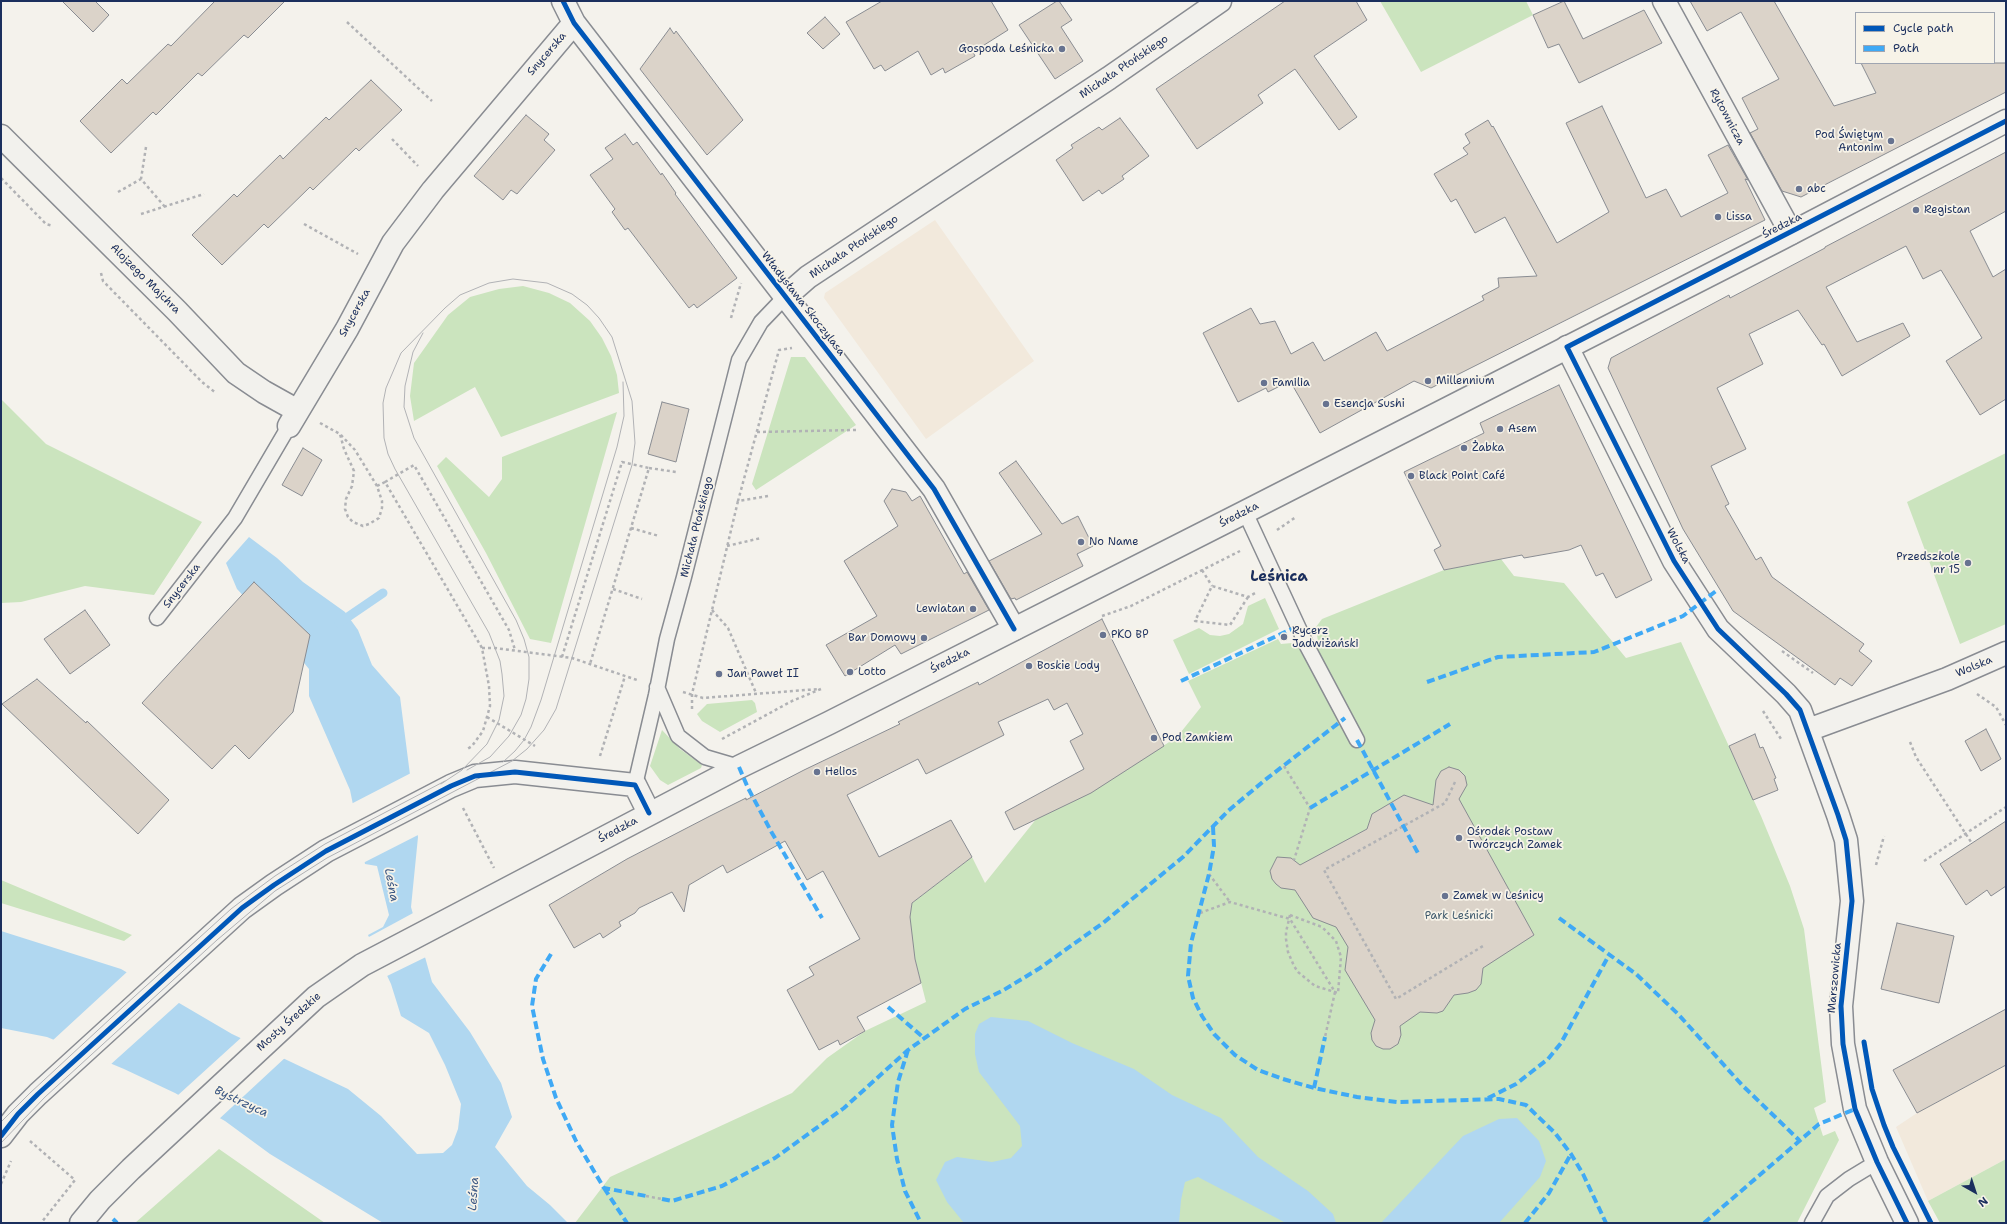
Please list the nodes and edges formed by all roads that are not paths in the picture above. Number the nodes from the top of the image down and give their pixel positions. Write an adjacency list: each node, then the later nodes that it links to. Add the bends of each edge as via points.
1 (563, 1): 4 (street, Władysława Skoczylasa)
2 (1220, 1): 8 (street, Michała Płońskiego, via 1109,78 808,277)
3 (1664, 1): 7 (street, Rytownicza)
4 (574, 23): 8 (street, Władysława Skoczylasa); 10 (street, Snycerska, via 433,190 393,243 347,329)
5 (2006, 121): 7 (street, Średzka)
6 (1, 136): 10 (street, Alojzego Majchra, via 236,373 264,392)
7 (1791, 233): 9 (street, Średzka)
8 (784, 298): 13 (street, Władysława Skoczylasa, via 934,490); 15 (lane, Michała Płońskiego, via 761,322 739,360)
9 (1567, 347): 11 (street, Średzka); 16 (street, Wolska, via 1674,561 1718,629 1786,694 1800,710)
10 (293, 418): 12 (lane, Snycerska, via 235,518)
11 (1245, 512): 13 (street, Średzka); 17 (lane, via 1307,646)
12 (158, 618)
13 (1014, 629): 18 (street, Średzka)
14 (2006, 653): 16 (street, Wolska, via 1947,679)
15 (657, 686): 18 (lane, via 678,736 705,757); 19 (lane, Michała Płońskiego)
16 (1808, 730): 23 (street, Marszowicka, via 1846,840 1852,901 1841,1006 1843,1044 1855,1109)
17 (1357, 740)
18 (739, 767): 20 (street, Średzka)
19 (635, 785): 20 (street); 22 (street, via 515,772 475,776 326,851 274,885 211,934 38,1094)
20 (649, 813): 21 (street, Średzka)
21 (470, 907): 24 (street, Mosty Średzkie, via 362,965 316,997 131,1169)
22 (1, 1136)
23 (1877, 1162): 25 (lane, via 1827,1196); 26 (street, Marszowicka)
24 (81, 1223)
25 (1812, 1223)
26 (1907, 1223)

